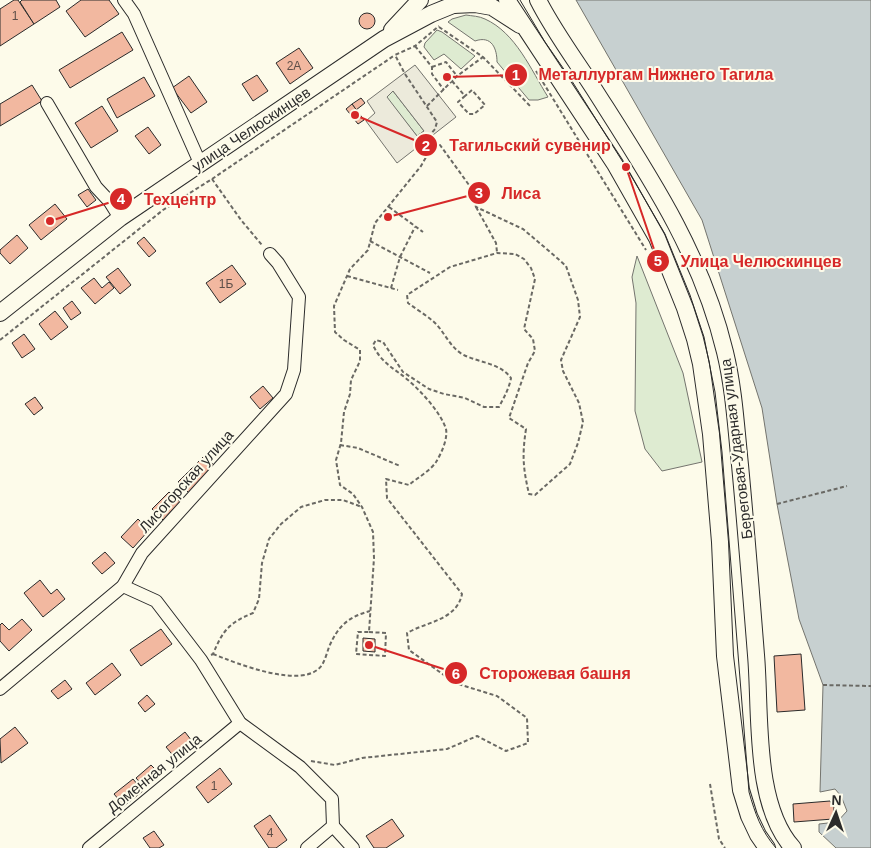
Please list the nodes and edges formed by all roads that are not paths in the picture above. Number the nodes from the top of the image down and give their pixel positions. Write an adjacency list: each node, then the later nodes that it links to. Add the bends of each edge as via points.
1 (124, 0): 9 (street, via 134,14)
2 (420, 0): 7 (main road, улица Челюскинцев)
3 (507, 0): 6 (main road, Береговая-Ударная улица)
4 (538, 0): 21 (main road, Береговая-Ударная улица, via 670,211 702,280 725,352 744,508 758,674 762,769 779,829)
5 (457, 2): 6 (main road, Береговая-Ударная улица, via 492,7); 7 (main road, улица Челюскинцев, via 438,21)
6 (526, 29): 20 (main road, Береговая-Ударная улица, via 615,164 657,238 695,339 712,434 725,656 741,790 749,816)
7 (384, 39): 9 (main road, улица Челюскинцев)
8 (47, 104): 10 (street, via 96,187)
9 (200, 163): 10 (main road, улица Челюскинцев)
10 (120, 218): 12 (main road, улица Челюскинцев)
11 (270, 254): 13 (street, Лисогорская улица, via 299,297 294,370 286,394 142,553)
12 (0, 313)
13 (123, 586): 14 (street, Лисогорская улица); 15 (street, via 156,601 207,657)
14 (0, 689)
15 (240, 724): 16 (street, via 300,767 332,799); 17 (street, Доменная улица)
16 (334, 826): 18 (street); 19 (street)
17 (88, 848)
18 (308, 848)
19 (353, 848)
20 (767, 848)
21 (793, 848)

